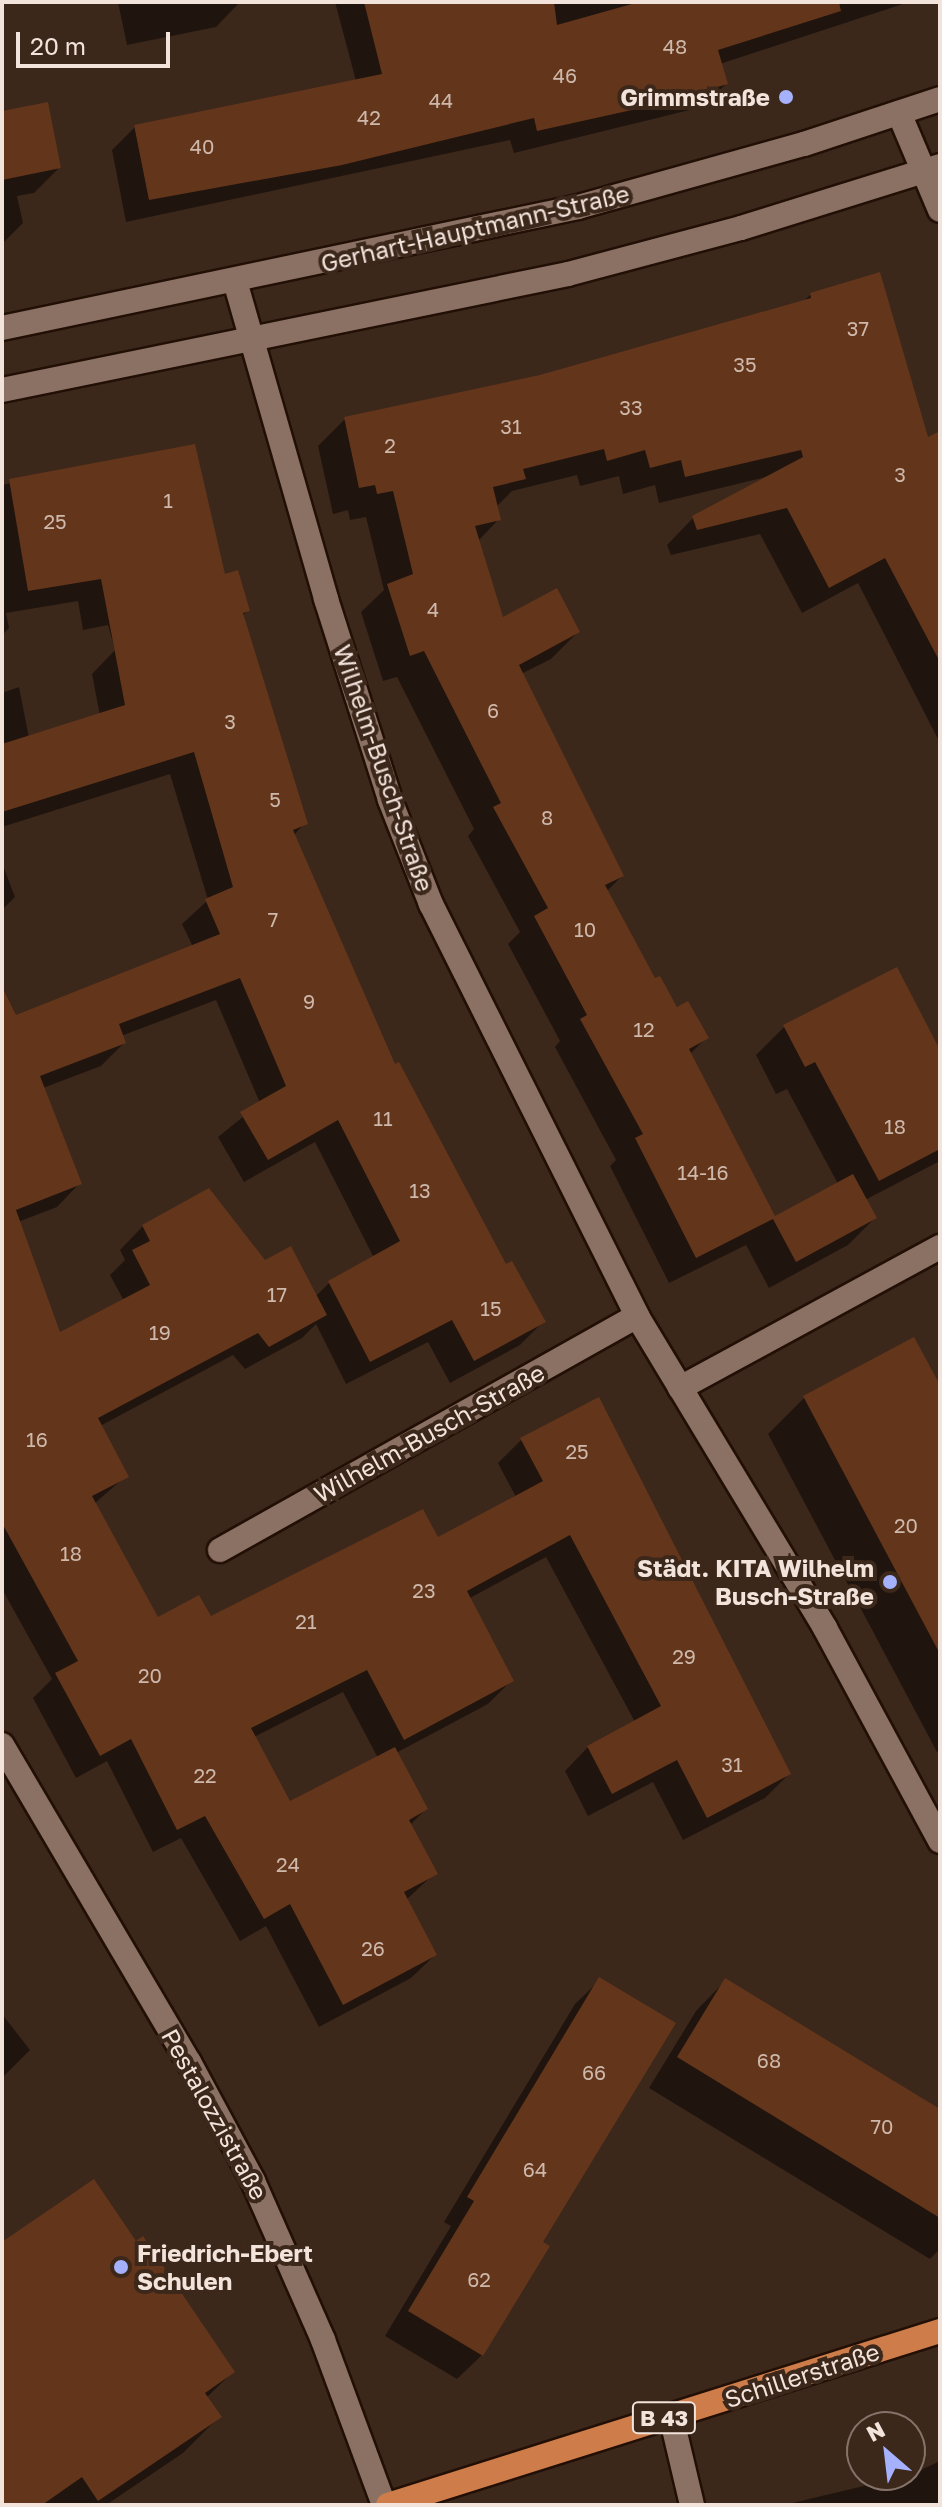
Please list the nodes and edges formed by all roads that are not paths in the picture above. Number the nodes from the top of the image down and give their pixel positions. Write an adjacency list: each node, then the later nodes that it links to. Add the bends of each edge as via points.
1 (940, 99): 2 (street, Gerhart-Hauptmann-Straße)
2 (899, 113): 3 (street); 5 (street, Gerhart-Hauptmann-Straße, via 578,207)
3 (932, 170): 4 (street); 7 (street, via 582,270)
4 (940, 210)
5 (235, 281): 6 (street, Gerhart-Hauptmann-Straße); 7 (street, Wilhelm-Busch-Straße)
6 (2, 328)
7 (251, 342): 8 (street); 10 (street, Wilhelm-Busch-Straße, via 326,599 408,848 472,992)
8 (2, 390)
9 (940, 1247): 11 (street)
10 (637, 1316): 11 (street, Wilhelm-Busch-Straße); 12 (street, Wilhelm-Busch-Straße)
11 (680, 1388): 14 (street, Wilhelm-Busch-Straße, via 825,1628)
12 (220, 1550)
13 (2, 1745): 18 (street, Pestalozzistraße, via 253,2181 323,2340)
14 (940, 1841)
15 (940, 2331): 16 (main road, Schillerstraße / B 43)
16 (671, 2416): 17 (main road, Schillerstraße / B 43); 19 (street)
17 (417, 2501): 18 (main road, Schillerstraße / B 43)
18 (386, 2505)
19 (692, 2505)

